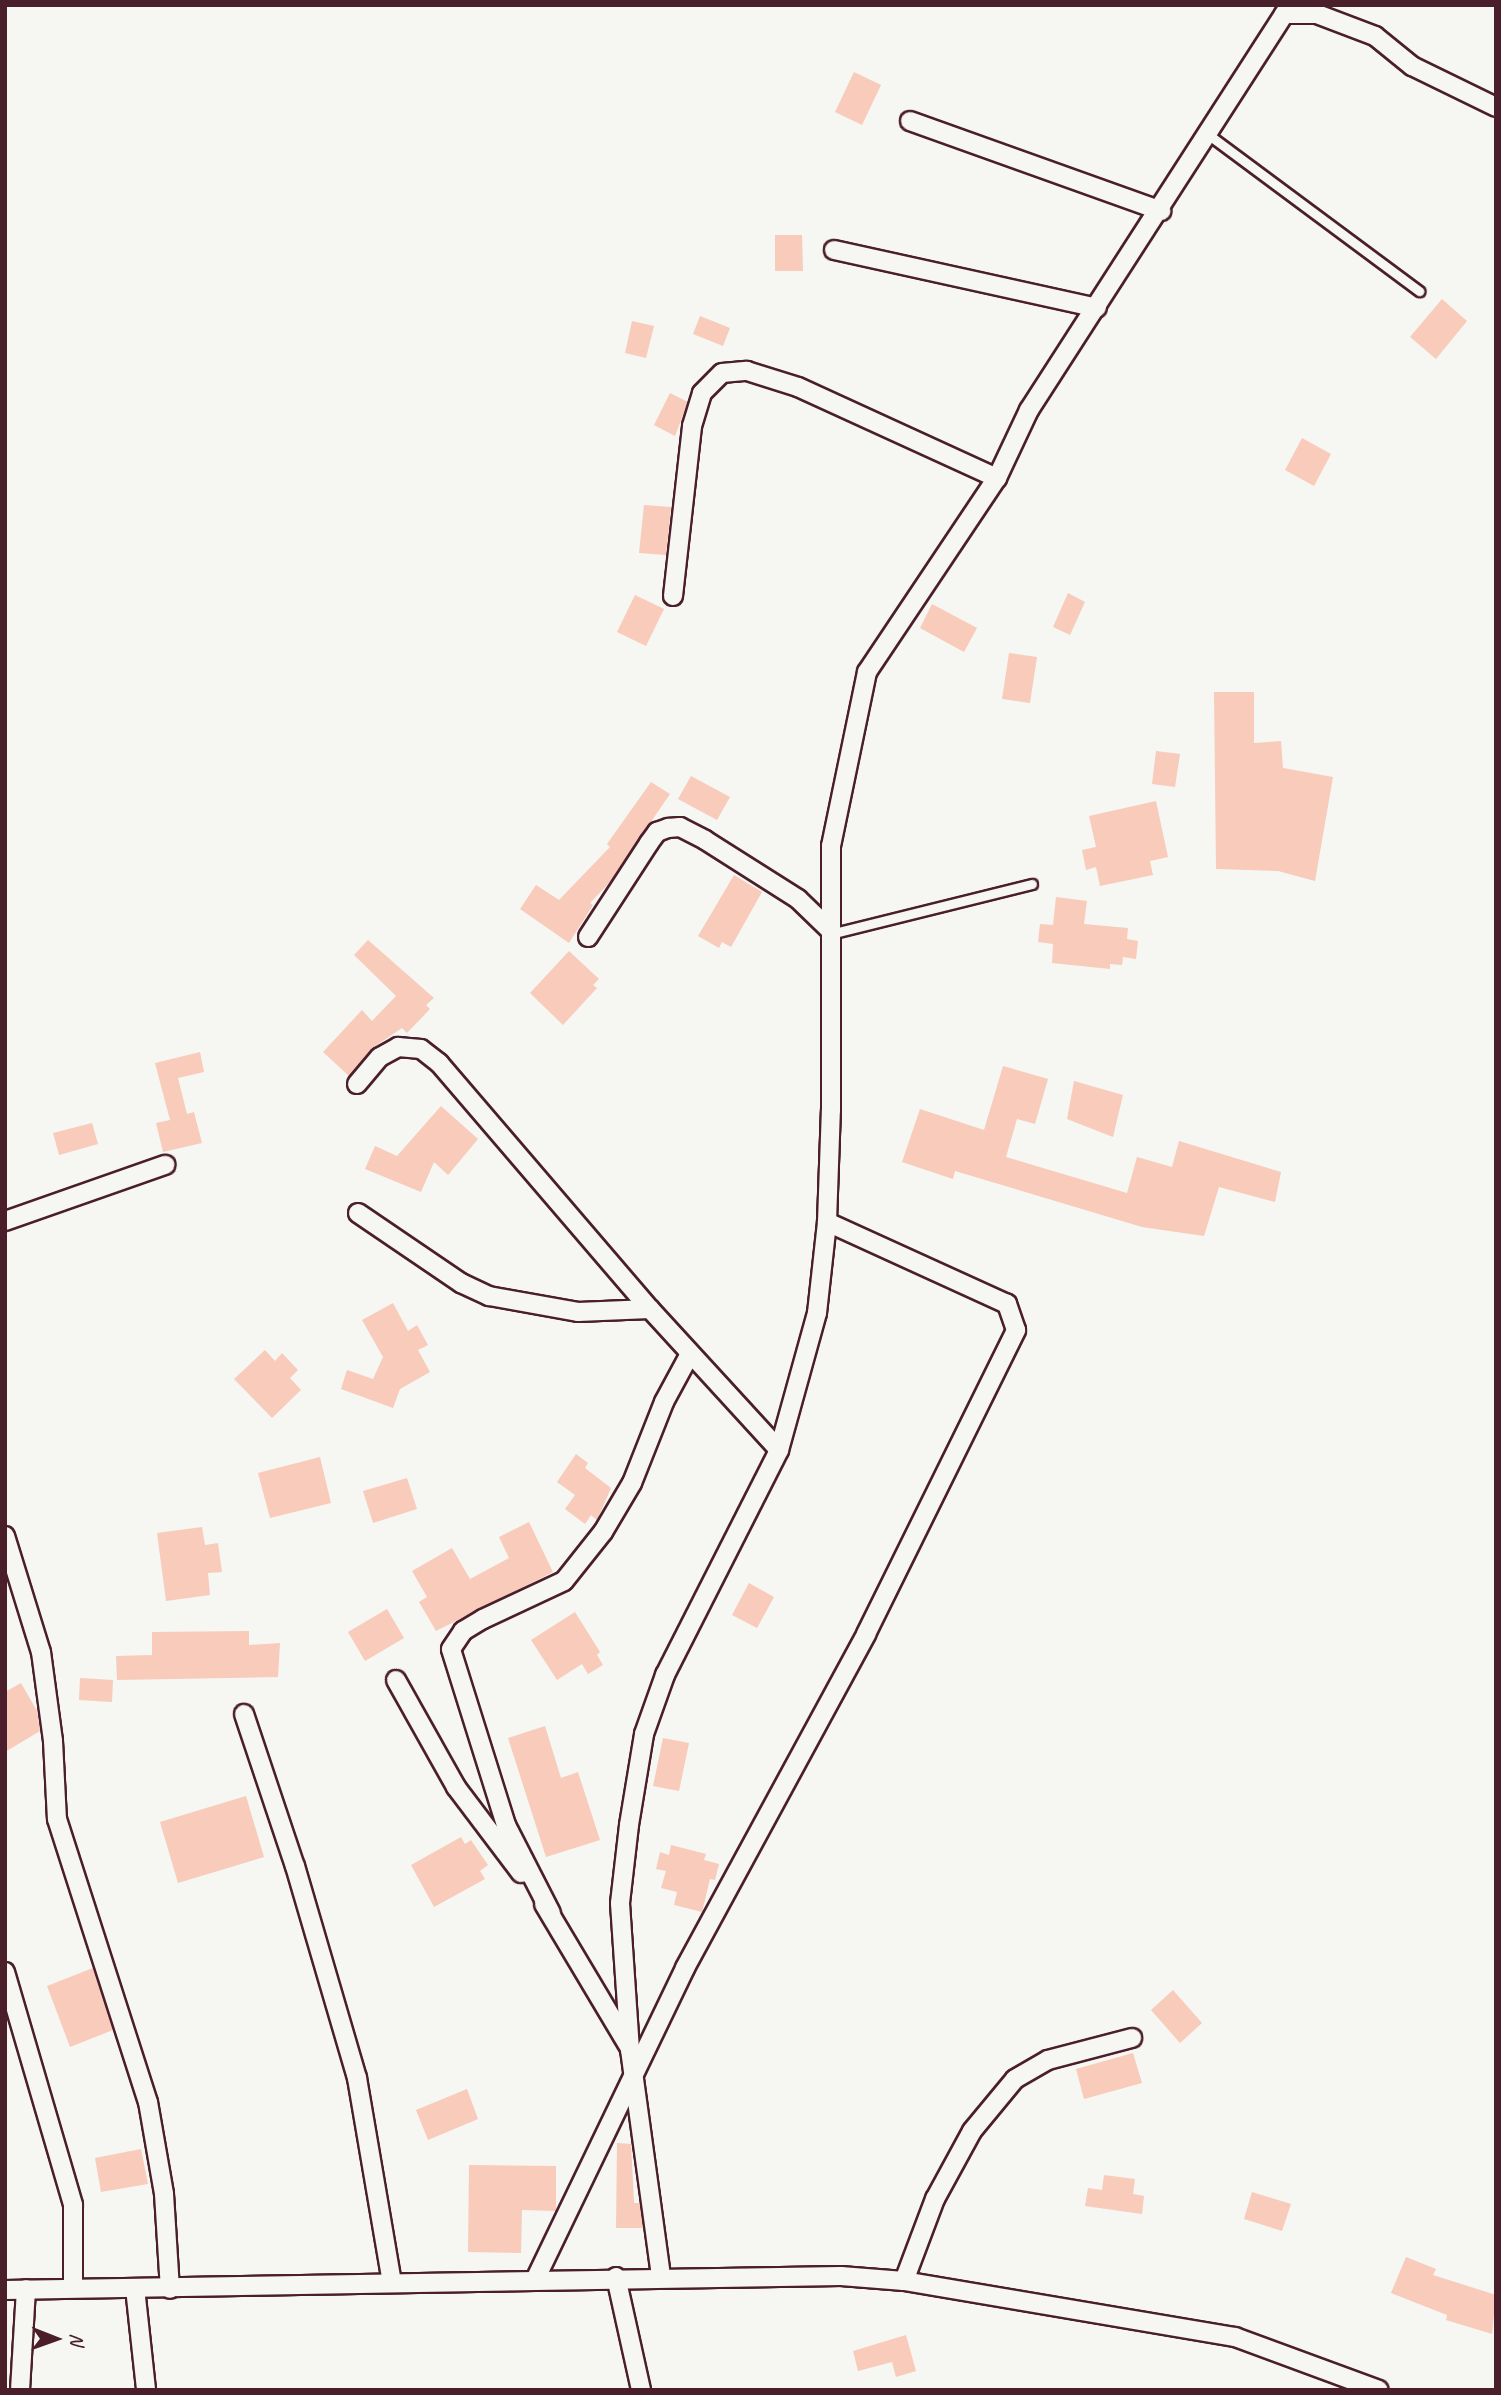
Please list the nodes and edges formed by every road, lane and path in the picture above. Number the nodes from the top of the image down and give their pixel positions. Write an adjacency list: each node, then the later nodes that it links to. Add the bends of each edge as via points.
1 (1287, 10): 2 (street, via 1317,14 1375,36 1412,66); 4 (street)
2 (1496, 107)
3 (909, 121): 5 (street)
4 (1209, 135): 5 (street); 7 (lane)
5 (1161, 211): 8 (street)
6 (834, 250): 8 (street)
7 (1419, 291)
8 (1097, 309): 9 (street, via 1029,410)
9 (996, 478): 10 (street, via 798,387 747,372 722,373 702,393 692,426); 12 (street, via 867,672 831,846)
10 (673, 596)
11 (1032, 884): 12 (lane)
12 (828, 931): 13 (street, via 798,899 680,827 657,832); 18 (street)
13 (588, 937)
14 (357, 1084): 19 (street, via 389,1052 409,1046 421,1049 449,1074)
15 (165, 1165): 17 (street)
16 (358, 1213): 19 (street, via 461,1283 489,1296 578,1312)
17 (5, 1221)
18 (827, 1222): 21 (street, via 817,1313); 29 (street, via 1007,1304 1016,1330 866,1634)
19 (650, 1309): 20 (street)
20 (690, 1354): 21 (street); 25 (street, via 664,1402 632,1483 603,1532 564,1581 463,1631 451,1649 506,1825)
21 (779, 1450): 28 (street, via 666,1675 644,1734 620,1903)
22 (5, 1536): 37 (street, via 41,1652 57,1819 148,2102 164,2194)
23 (396, 1680): 25 (street, via 456,1787)
24 (244, 1714): 34 (street, via 295,1866 357,2078)
25 (551, 1913): 28 (street, via 578,1969)
26 (5, 1972): 35 (street, via 73,2205)
27 (1132, 2038): 33 (street, via 1048,2060 1015,2079 972,2131 935,2199)
28 (631, 2050): 29 (street)
29 (633, 2070): 30 (street); 32 (street)
30 (661, 2276): 31 (street); 33 (street, via 841,2276)
31 (616, 2277): 32 (street); 42 (street)
32 (535, 2280): 34 (street)
33 (904, 2281): 43 (street, via 1235,2337)
34 (392, 2282): 37 (street)
35 (72, 2287): 36 (street); 39 (street)
36 (135, 2288): 37 (street); 41 (street)
37 (170, 2289)
38 (5, 2290): 39 (street)
39 (26, 2290): 40 (street)
40 (20, 2390)
41 (146, 2390)
42 (640, 2390)
43 (1379, 2390)

